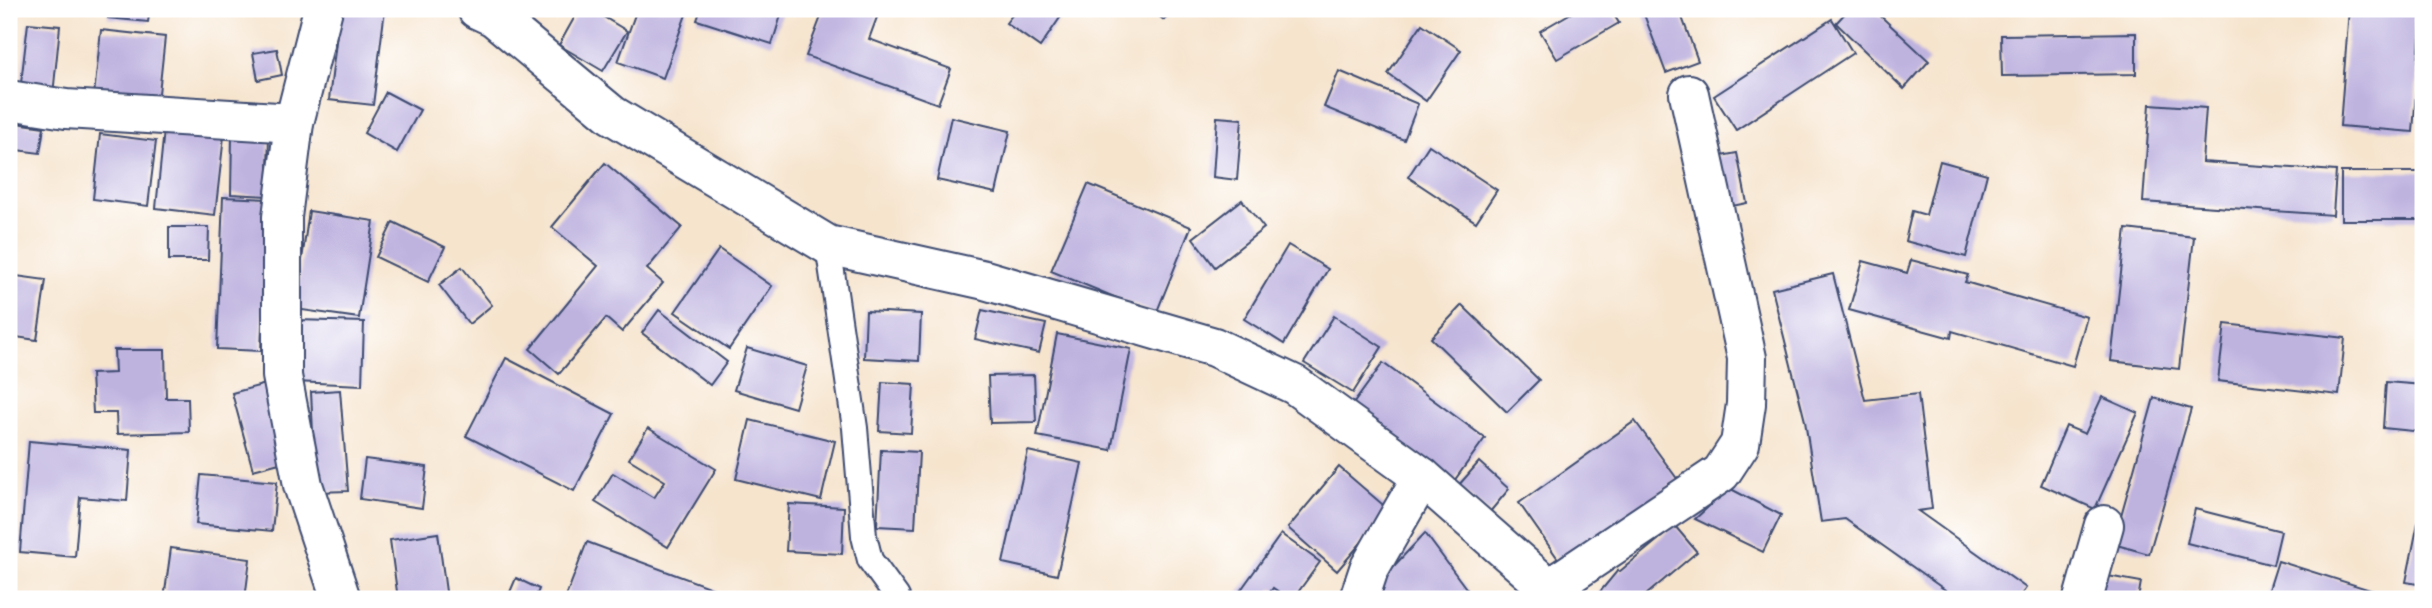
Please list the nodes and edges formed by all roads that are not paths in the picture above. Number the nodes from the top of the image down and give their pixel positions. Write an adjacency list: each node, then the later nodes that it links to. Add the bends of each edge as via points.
1 (323, 9): 5 (street)
2 (489, 11): 6 (street, via 612,115)
3 (1689, 94): 9 (street, via 1747,358 1740,444 1721,473)
4 (9, 100): 5 (street, via 66,109)
5 (294, 122): 11 (street, via 282,216 282,376 303,485)
6 (828, 245): 7 (street, via 985,280 1213,347 1294,385); 10 (lane, via 855,428 864,536 870,560)
7 (1422, 477): 9 (street); 12 (street, via 1369,569)
8 (2104, 524): 13 (street)
9 (1554, 594)
10 (897, 597)
11 (341, 599)
12 (1359, 599)
13 (2083, 599)

